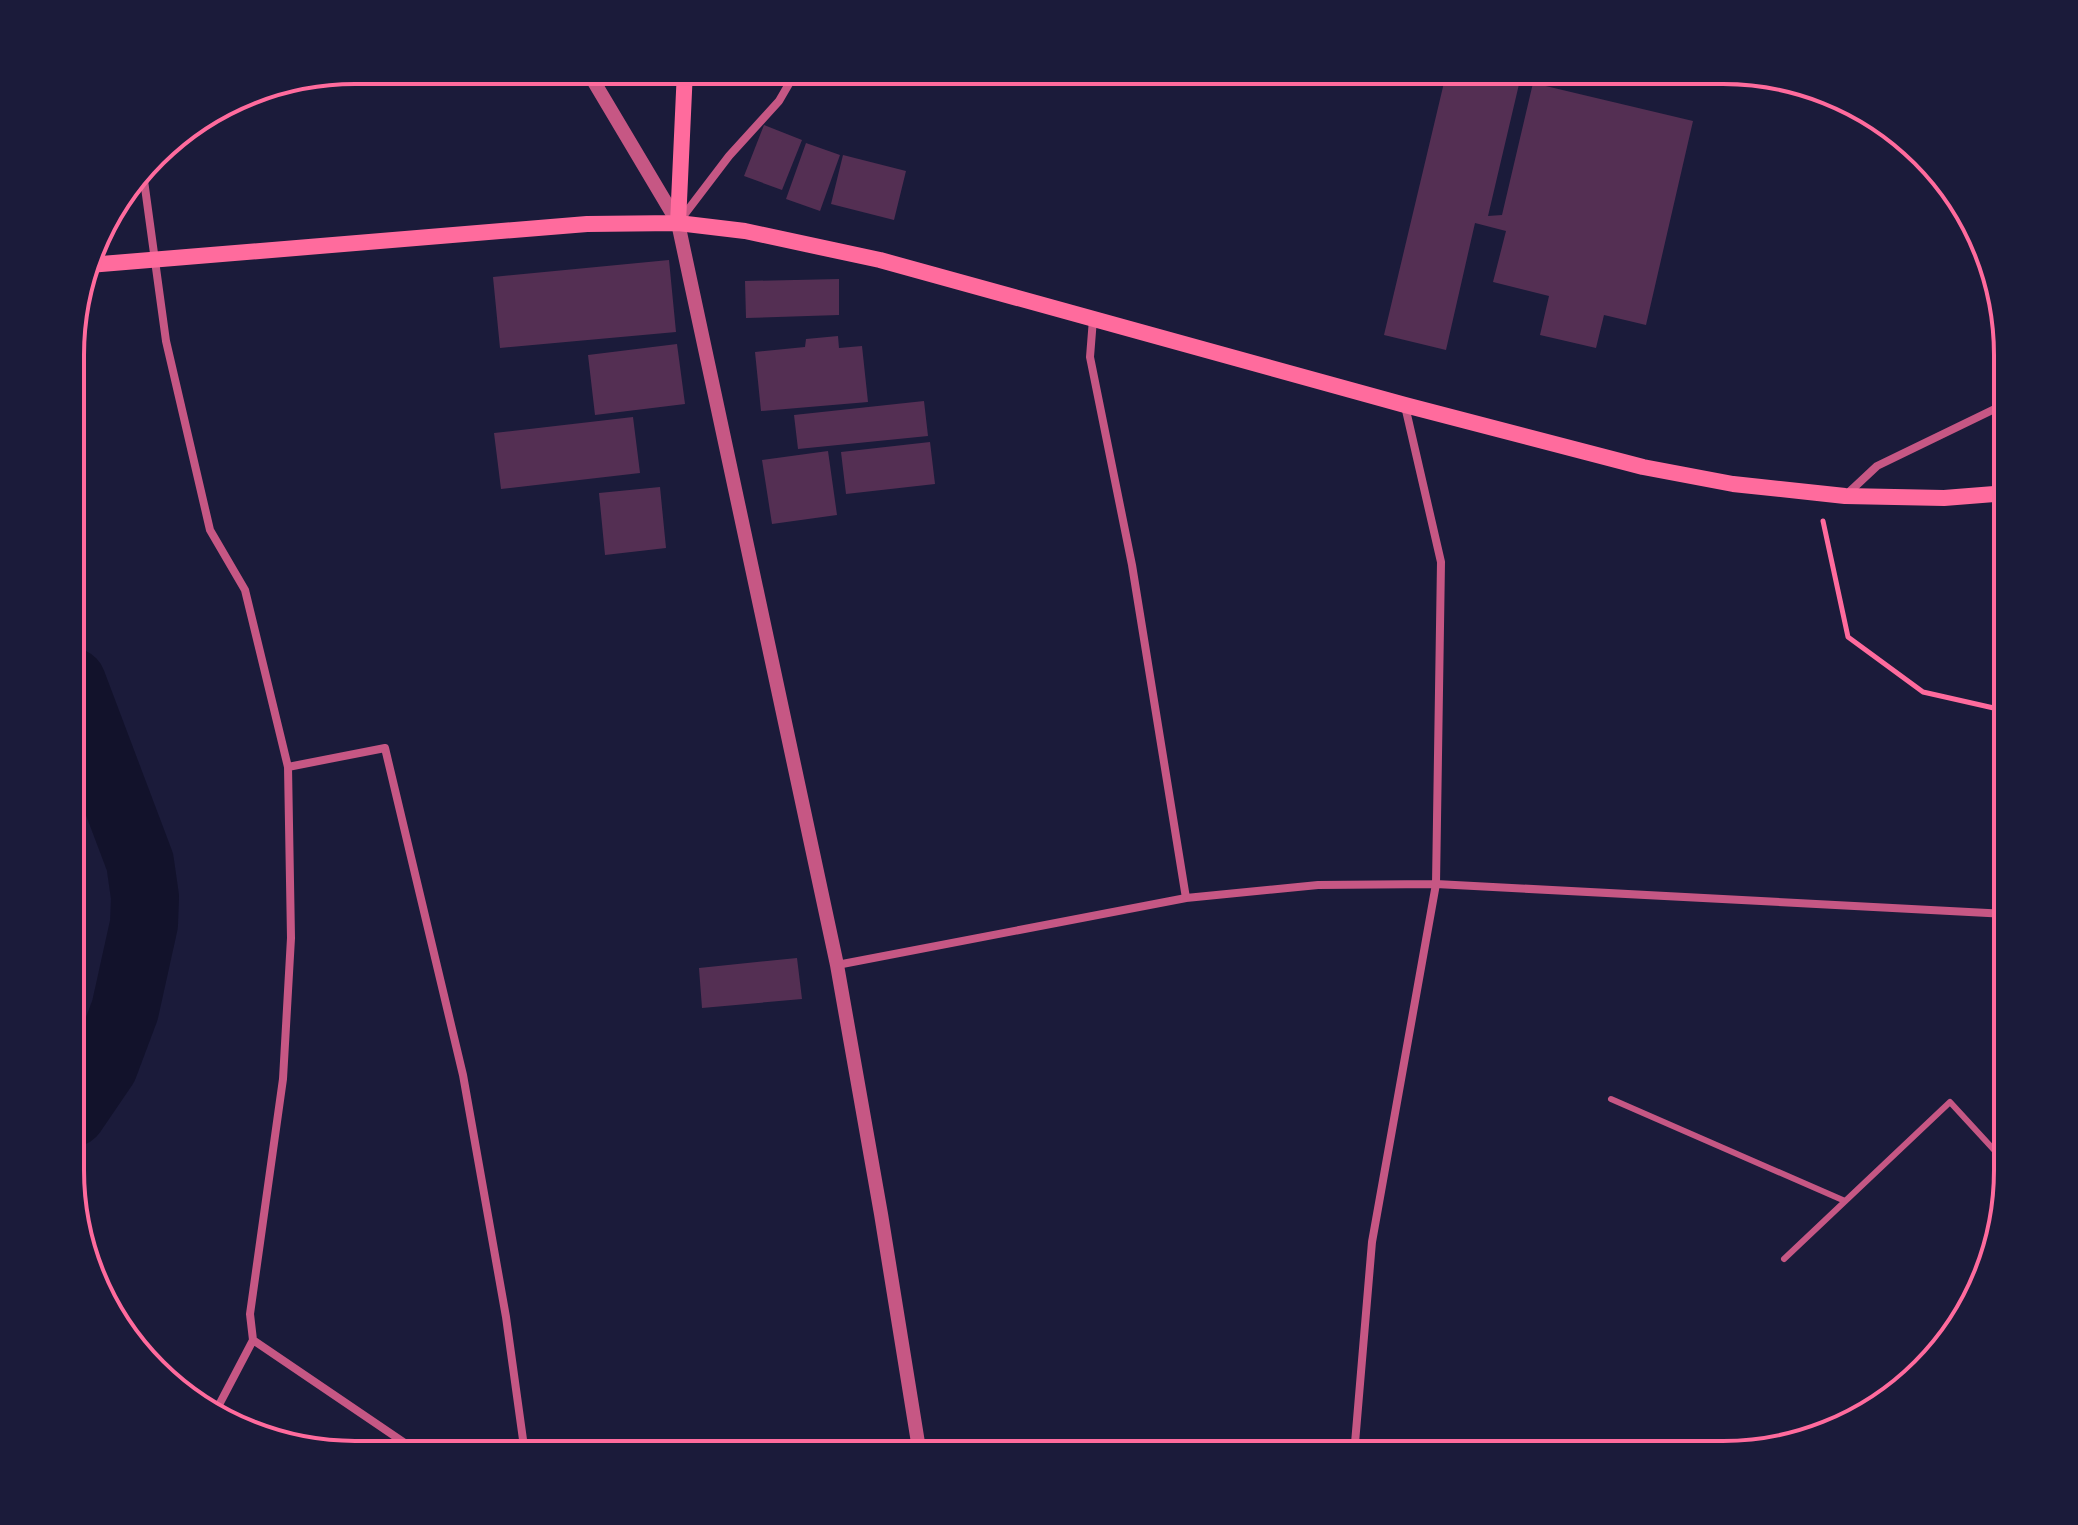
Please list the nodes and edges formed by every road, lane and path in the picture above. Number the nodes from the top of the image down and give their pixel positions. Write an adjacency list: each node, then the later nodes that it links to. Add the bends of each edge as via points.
1 (595, 84): 5 (street)
2 (684, 84): 5 (main road)
3 (789, 84): 5 (street)
4 (145, 185): 6 (street)
5 (678, 223): 6 (main road, via 587,224); 8 (main road, via 819,245); 19 (street)
6 (154, 260): 7 (main road); 15 (street, via 166,341 210,530 245,590)
7 (100, 264)
8 (1094, 318): 9 (main road); 17 (street, via 1090,357 1132,565)
9 (1405, 405): 11 (main road, via 1643,467 1733,484); 16 (street, via 1441,562)
10 (1993, 410): 13 (street, via 1877,466)
11 (1817, 492): 13 (main road); 14 (path, via 1848,637 1923,692)
12 (1993, 494): 13 (main road)
13 (1845, 496)
14 (1993, 708)
15 (288, 767): 24 (street, via 291,938 285,1048 250,1314); 27 (street, via 385,748 463,1075)
16 (1436, 884): 17 (street, via 1318,885); 18 (street); 29 (street, via 1372,1242)
17 (1186, 898): 19 (street)
18 (1993, 913)
19 (837, 965): 28 (street)
20 (1611, 1099): 22 (lane)
21 (1993, 1149): 22 (lane, via 1950,1102)
22 (1845, 1201): 23 (lane)
23 (1784, 1259)
24 (253, 1340): 25 (street); 26 (street)
25 (219, 1404)
26 (400, 1440)
27 (523, 1440)
28 (918, 1440)
29 (1355, 1441)

